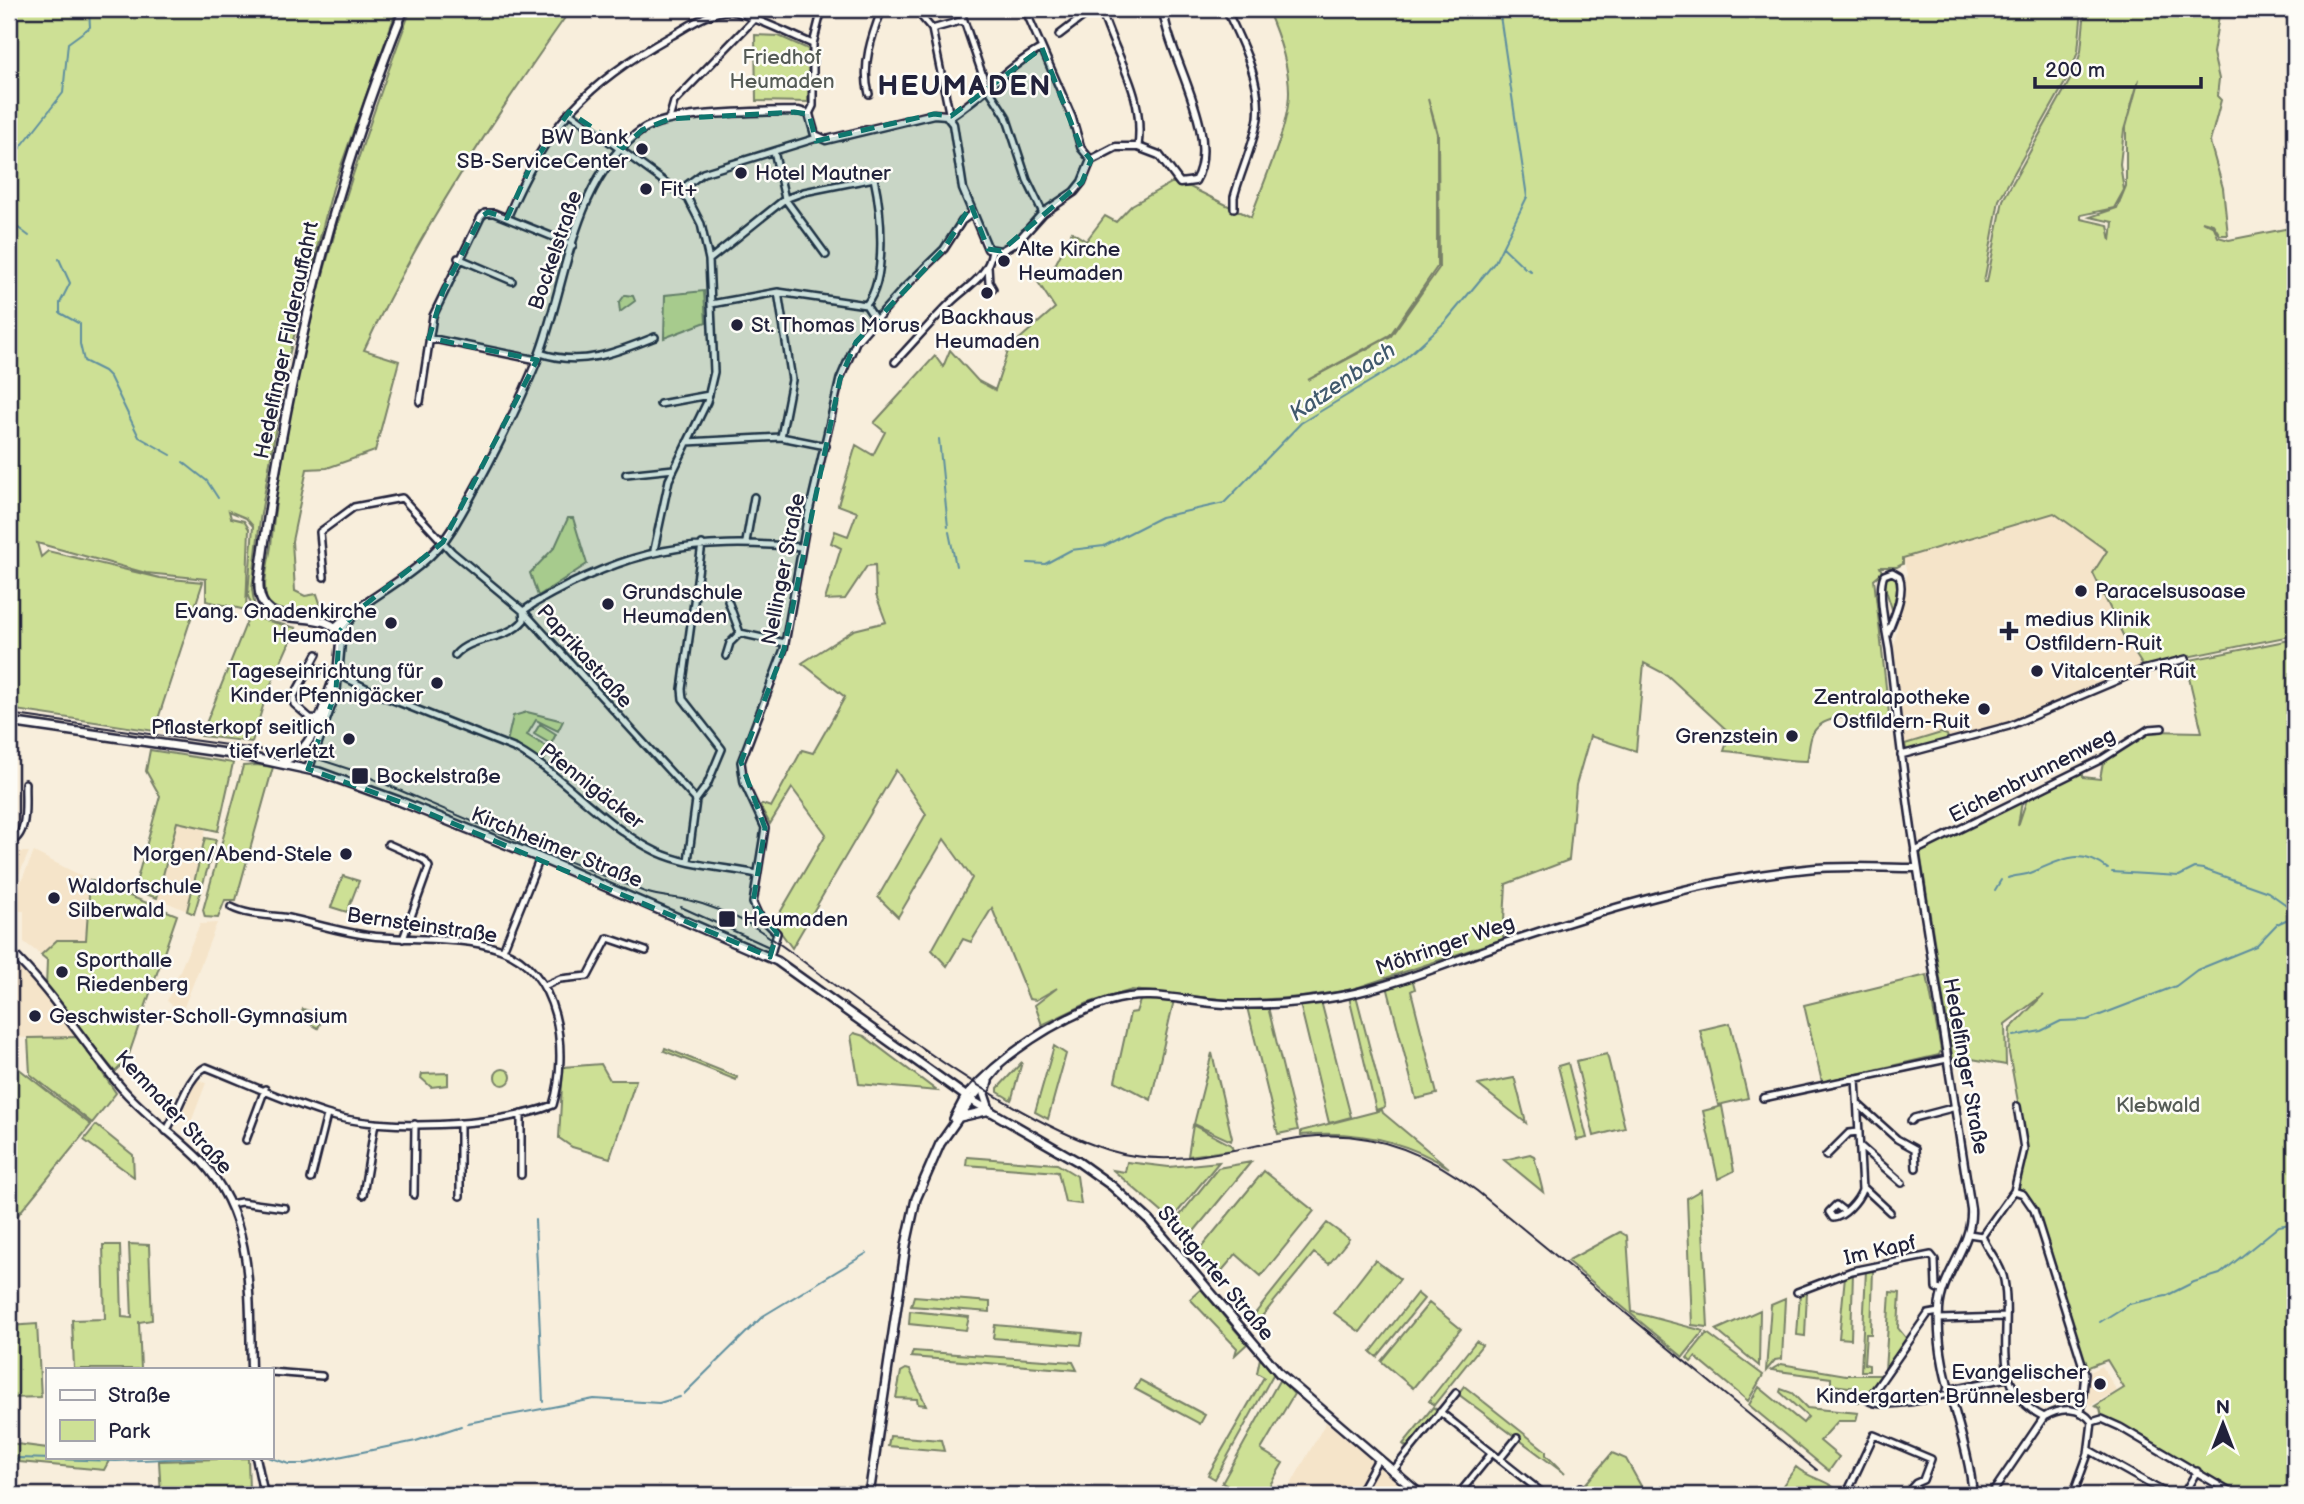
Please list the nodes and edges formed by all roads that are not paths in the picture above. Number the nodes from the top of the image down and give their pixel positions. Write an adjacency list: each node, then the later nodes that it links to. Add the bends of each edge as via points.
1 (404, 9): 68 (main road, Hedelfinger Filderauffahrt, via 354,143 310,294 284,414 259,581 260,602 268,611)
2 (764, 9): 12 (street)
3 (822, 9): 16 (street)
4 (882, 9): 19 (street, via 866,66)
5 (915, 9): 14 (street)
6 (961, 9): 13 (street)
7 (1025, 9): 17 (street)
8 (1093, 9): 15 (street)
9 (1101, 9): 25 (street, via 1139,104)
10 (1163, 9): 25 (street, via 1167,34 1197,115 1198,176 1190,184 1180,183 1159,155)
11 (1226, 9): 31 (street, via 1248,60 1258,106)
12 (756, 20): 16 (street); 20 (street, via 733,11 712,13 627,61); 23 (street, via 674,102)
13 (964, 20): 14 (street); 18 (street)
14 (932, 29): 22 (street)
15 (1059, 35)
16 (813, 44): 21 (street, via 813,106)
17 (1042, 48): 18 (street, via 1018,61); 28 (street, via 1081,148)
18 (989, 88): 22 (street); 33 (street, via 1006,116)
19 (869, 94)
20 (569, 112): 26 (street); 34 (street, via 530,167)
21 (809, 114): 23 (street, Bockelstraße); 24 (street)
22 (950, 117): 24 (street, via 934,114 866,132); 32 (street)
23 (669, 119): 26 (street, Bockelstraße, via 642,130)
24 (817, 138): 27 (street)
25 (1138, 147): 28 (street, via 1116,147)
26 (622, 149): 29 (street); 35 (street, Bockelstraße, via 592,192)
27 (774, 151): 29 (street, via 703,173); 30 (street)
28 (1091, 160): 33 (street, via 1074,192)
29 (679, 191): 39 (street, via 696,210)
30 (785, 200): 37 (street); 39 (street); 45 (street, via 874,178 881,235 878,277)
31 (1234, 208)
32 (972, 213): 36 (street); 46 (street, Nellinger Straße, via 944,249)
33 (1043, 214): 36 (street, via 1009,248)
34 (507, 218): 35 (street); 38 (street, via 485,213)
35 (573, 245): 49 (street, Bockelstraße)
36 (992, 251): 40 (street)
37 (826, 255)
38 (458, 258): 41 (street); 48 (street, via 433,316)
39 (709, 260): 44 (street)
40 (988, 266): 42 (street); 50 (street)
41 (512, 281)
42 (993, 289)
43 (778, 292): 44 (street); 45 (street); 54 (street, via 792,380)
44 (711, 304): 51 (street, via 715,346)
45 (866, 305): 46 (street)
46 (875, 319): 56 (street, Nellinger Straße, via 847,359)
47 (654, 337): 49 (street, via 612,353 568,361)
48 (429, 338): 49 (street); 52 (street)
49 (538, 357): 60 (street, Bockelstraße)
50 (895, 362)
51 (709, 395): 53 (street); 55 (street)
52 (420, 402)
53 (660, 404)
54 (780, 437): 55 (street); 56 (street)
55 (687, 442): 57 (street)
56 (826, 446): 63 (street, Nellinger Straße)
57 (674, 469): 58 (street); 64 (street)
58 (626, 474)
59 (754, 497): 61 (street)
60 (443, 542): 65 (street, Paprikastraße, via 402,498 373,502 354,508 320,532); 67 (street, Paprikastraße); 68 (street, Bockelstraße)
61 (746, 542): 62 (street); 63 (street)
62 (702, 544): 64 (street); 86 (street, via 682,689 683,699 722,749)
63 (802, 547): 71 (street, Nellinger Straße)
64 (654, 550): 67 (street, via 594,571)
65 (324, 578)
66 (728, 601): 69 (street)
67 (523, 611): 73 (street, via 524,620 513,631 462,647); 86 (street, Paprikastraße)
68 (337, 630): 77 (main road, via 341,642)
69 (740, 633): 71 (street); 74 (street)
70 (1887, 635): 70 (street, Hedelfinger Straße, via 1901,582 1892,572 1881,581); 82 (street, Hedelfinger Straße)
71 (785, 643): 93 (street, Nellinger Straße, via 741,762 744,783 765,828)
72 (317, 654): 76 (street)
73 (455, 654)
74 (726, 656)
75 (2186, 659): 82 (street, via 2142,670 2009,726)
76 (310, 667): 77 (street); 78 (street, via 293,696 294,704)
77 (336, 673): 78 (main road); 91 (street, Pfennigäcker, via 516,749 545,766 642,844)
78 (321, 720): 81 (main road); 84 (main road)
79 (9, 722): 83 (main road, Kirchheimer Straße)
80 (2162, 728): 89 (street, Eichenbrunnenweg, via 2149,729 2102,759)
81 (307, 745): 83 (main road); 84 (main road)
82 (1901, 755): 89 (street, Hedelfinger Straße)
83 (280, 762): 84 (main road, Kirchheimer Straße)
84 (305, 768): 90 (main road, Kirchheimer Straße)
85 (25, 783): 87 (street, via 23,823)
86 (696, 800): 91 (street)
87 (13, 843)
88 (388, 844): 95 (street, via 424,860 429,867)
89 (1914, 851): 92 (street, Hedelfinger Straße)
90 (540, 858): 97 (street); 99 (main road, Kirchheimer Straße)
91 (688, 861): 93 (street, Pfennigäcker)
92 (1917, 868): 101 (street, Hedelfinger Straße); 102 (street, Möhringer Weg, via 1826,867 1720,882 1536,933 1331,998 1243,1005 1158,995 1126,997 1064,1020)
93 (757, 874): 99 (street, Nellinger Straße, via 755,909 777,933)
94 (231, 907): 95 (street, Bernsteinstraße, via 349,933)
95 (403, 939): 97 (street, Bernsteinstraße, via 466,942)
96 (9, 950): 119 (street, Kemnater Straße, via 62,1008 122,1089)
97 (503, 950): 100 (street, Bernsteinstraße)
98 (646, 951): 100 (street, via 608,938 588,976)
99 (770, 957): 106 (main road, Kirchheimer Straße)
100 (544, 986): 112 (street, Bernsteinstraße, via 557,1023 556,1095 553,1105)
101 (1947, 1059): 103 (street); 110 (street, Hedelfinger Straße)
102 (998, 1068): 104 (street, Möhringer Weg); 106 (street, Möhringer Weg, via 987,1074)
103 (1856, 1078): 107 (street); 108 (street)
104 (988, 1082): 106 (street, Möhringer Weg); 111 (main road, via 984,1097)
105 (265, 1089): 113 (street, Bernsteinstraße); 119 (street, Bernsteinstraße, via 206,1067 193,1076); 121 (street)
106 (968, 1098): 111 (main road, Stuttgarter Straße); 114 (main road)
107 (1763, 1098)
108 (1858, 1104): 120 (street); 124 (street, via 1915,1149)
109 (2017, 1106): 129 (street, via 2024,1149)
110 (1956, 1107): 115 (street); 137 (street, Hedelfinger Straße, via 1970,1203)
111 (991, 1112): 114 (main road, via 976,1111); 157 (main road, Stuttgarter Straße, via 1077,1161 1121,1193 1275,1368)
112 (521, 1114): 117 (street, Bernsteinstraße); 125 (street)
113 (327, 1115): 116 (street, Bernsteinstraße); 126 (street)
114 (954, 1120): 163 (main road, via 924,1177 909,1226)
115 (1911, 1121)
116 (376, 1123): 118 (street, Bernsteinstraße); 130 (street)
117 (460, 1123): 118 (street, Bernsteinstraße); 132 (street)
118 (415, 1124): 131 (street)
119 (166, 1131): 133 (street, Kemnater Straße, via 203,1164)
120 (1859, 1132): 122 (street); 123 (street, via 1849,1133)
121 (246, 1140)
122 (1860, 1146): 127 (street); 128 (street)
123 (1826, 1156)
124 (1916, 1168)
125 (521, 1175)
126 (311, 1179)
127 (1902, 1184)
128 (1862, 1186): 135 (street, via 1861,1195); 136 (street)
129 (2014, 1191): 138 (street); 150 (street, via 2023,1194 2034,1210 2084,1371)
130 (363, 1195)
131 (414, 1195)
132 (460, 1196)
133 (230, 1204): 134 (street, Kemnater Straße); 143 (street, Kemnater Straße, via 246,1258)
134 (285, 1208)
135 (1845, 1212)
136 (1890, 1212)
137 (1969, 1234): 138 (street); 139 (street, Hedelfinger Straße)
138 (1982, 1236): 142 (street, via 2004,1278)
139 (1942, 1291): 140 (street, Im Kapf, via 1936,1288 1931,1255 1852,1271); 141 (street, Hedelfinger Straße)
140 (1797, 1292)
141 (1939, 1315): 142 (street); 148 (street, Hedelfinger Straße, via 1939,1347); 148 (street, via 1926,1316 1869,1402 1891,1405)
142 (2005, 1317): 146 (street)
143 (251, 1368)
144 (273, 1373): 145 (street)
145 (321, 1376)
146 (2007, 1378): 148 (street); 151 (street, via 2029,1407)
147 (1456, 1392): 149 (street)
148 (1948, 1392): 171 (street, Hedelfinger Straße)
149 (1440, 1412): 155 (street); 160 (street)
150 (2081, 1413): 151 (street, via 2064,1409); 152 (street)
151 (2044, 1417): 172 (street)
152 (2092, 1422): 154 (street); 159 (street, via 2102,1419 2115,1425)
153 (1517, 1438): 158 (street)
154 (2089, 1450): 173 (street); 174 (street)
155 (1492, 1453): 158 (street); 166 (street)
156 (256, 1458): 162 (street)
157 (1378, 1459): 160 (main road, Stuttgarter Straße); 164 (street)
158 (1500, 1459): 167 (street)
159 (2197, 1471): 175 (street); 176 (street)
160 (1392, 1472): 165 (main road, Stuttgarter Straße)
161 (1581, 1486): 168 (street)
162 (264, 1495)
163 (869, 1495)
164 (1358, 1495)
165 (1421, 1495)
166 (1458, 1495)
167 (1545, 1495)
168 (1573, 1495)
169 (1845, 1495): 170 (street, via 1874,1435 1931,1458 1920,1488 1914,1486)
170 (1905, 1495)
171 (1973, 1495)
172 (1991, 1495)
173 (2073, 1495)
174 (2169, 1495)
175 (2183, 1495)
176 (2235, 1495)

